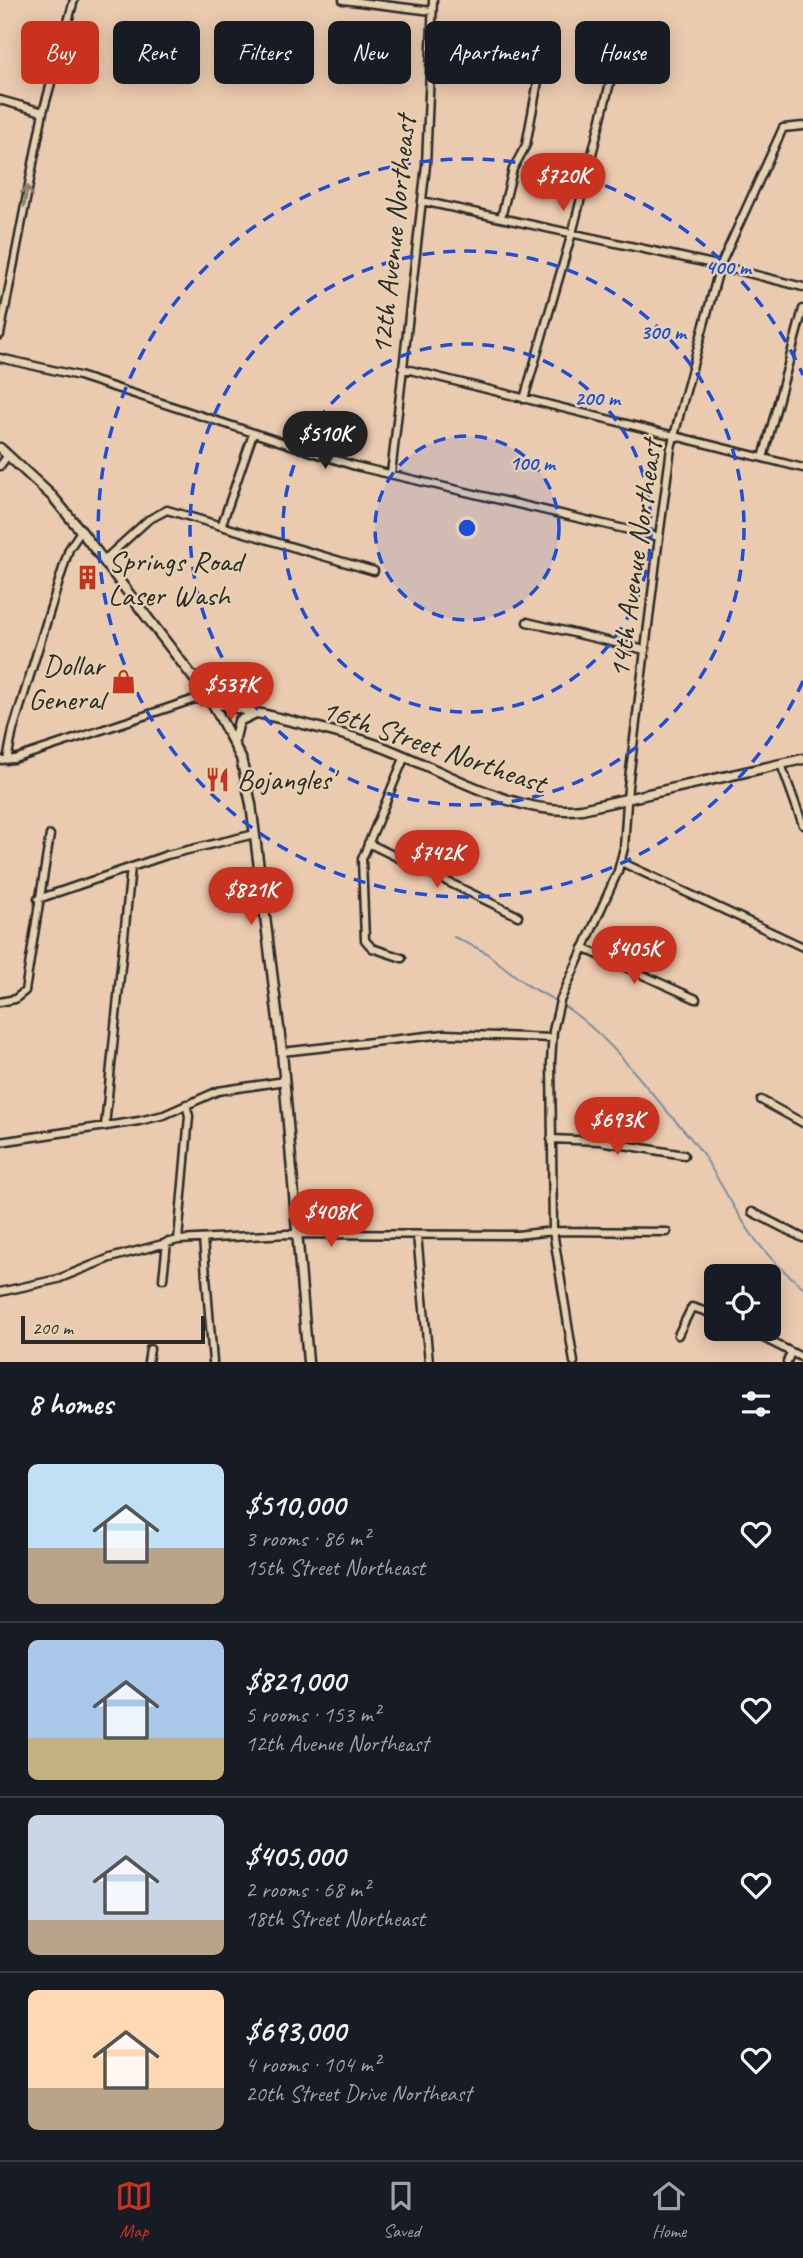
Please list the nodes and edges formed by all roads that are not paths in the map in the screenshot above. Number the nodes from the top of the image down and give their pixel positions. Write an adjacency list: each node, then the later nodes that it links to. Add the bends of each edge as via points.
1 (74, 0): 8 (street)
2 (343, 0): 4 (street)
3 (433, 0): 4 (street, 12th Avenue Northeast)
4 (432, 11): 10 (street, 12th Avenue Northeast)
5 (537, 84): 11 (street, via 526,145 513,169)
6 (610, 84): 12 (street)
7 (0, 100): 8 (street)
8 (43, 111): 16 (street, one-way to 8)
9 (803, 125): 13 (street, 14th Avenue Northeast, via 783,128)
10 (422, 201): 11 (street); 18 (street, 12th Avenue Northeast)
11 (501, 218): 12 (street)
12 (569, 233): 13 (street); 19 (street)
13 (720, 266): 14 (street); 21 (street, 14th Avenue Northeast)
14 (803, 287)
15 (803, 309): 24 (street)
16 (0, 335)
17 (0, 358): 20 (street, via 79,376)
18 (402, 368): 19 (street); 27 (street, 12th Avenue Northeast)
19 (524, 399): 21 (street)
20 (254, 434): 27 (street); 28 (street)
21 (674, 436): 24 (street); 30 (street, 14th Avenue Northeast)
22 (0, 447): 23 (main road)
23 (8, 455): 25 (street); 29 (main road, via 53,497)
24 (763, 458): 26 (street)
25 (0, 466)
26 (803, 468)
27 (391, 474): 30 (street)
28 (222, 524): 31 (street, via 174,510 161,511); 32 (street)
29 (80, 531): 31 (main road); 40 (street, via 68,552)
30 (659, 537): 34 (street, 14th Avenue Northeast)
31 (103, 561): 35 (main road)
32 (374, 571)
33 (527, 622): 34 (street)
34 (645, 650): 42 (street, 14th Avenue Northeast)
35 (212, 702): 36 (main road, 16th Street Northeast); 37 (main road); 40 (street, via 195,699)
36 (257, 713): 37 (main road, via 239,720); 38 (main road, 16th Street Northeast)
37 (236, 744): 44 (main road, via 247,779)
38 (405, 755): 42 (main road, 16th Street Northeast, via 536,808 572,810); 46 (street)
39 (803, 760): 41 (main road, 16th Street Northeast)
40 (4, 761)
41 (781, 764): 42 (main road, 16th Street Northeast); 43 (street)
42 (628, 799): 47 (street, 14th Avenue Northeast)
43 (803, 825)
44 (255, 834): 48 (street); 57 (main road)
45 (50, 835): 49 (street)
46 (368, 843): 50 (street); 53 (street, via 361,866 364,937 369,946)
47 (621, 862): 51 (street); 52 (street, 14th Avenue Northeast)
48 (131, 867): 49 (street); 62 (street)
49 (38, 899): 55 (street, via 29,974 21,996)
50 (518, 916)
51 (803, 947)
52 (583, 948): 54 (street); 56 (street, 14th Avenue Northeast, via 560,1001)
53 (402, 958)
54 (696, 999)
55 (0, 1002)
56 (552, 1038): 57 (street, via 446,1034); 63 (street, 14th Avenue Northeast)
57 (282, 1052): 58 (main road)
58 (285, 1081): 60 (street, via 218,1091); 69 (main road)
59 (761, 1100): 61 (street)
60 (186, 1104): 62 (street, via 156,1117); 73 (street, via 190,1116)
61 (803, 1123)
62 (105, 1126): 64 (street)
63 (551, 1139): 65 (street, via 600,1141); 67 (street, 14th Avenue Northeast)
64 (0, 1142)
65 (684, 1156)
66 (752, 1212): 71 (street)
67 (552, 1231): 68 (street); 70 (street); 87 (street, 14th Avenue Northeast)
68 (667, 1232)
69 (297, 1235): 70 (street); 72 (street); 85 (main road)
70 (417, 1235): 86 (street)
71 (803, 1238)
72 (203, 1239): 73 (street); 84 (street)
73 (178, 1240): 74 (street)
74 (167, 1242): 75 (street); 76 (street, via 58,1279)
75 (163, 1279)
76 (0, 1292)
77 (704, 1311): 78 (street, via 692,1307)
78 (678, 1335)
79 (769, 1341): 81 (street)
80 (150, 1349): 83 (street)
81 (790, 1352): 82 (street); 88 (street)
82 (803, 1358)
83 (148, 1362)
84 (213, 1362)
85 (308, 1362)
86 (429, 1362)
87 (574, 1362)
88 (787, 1362)

